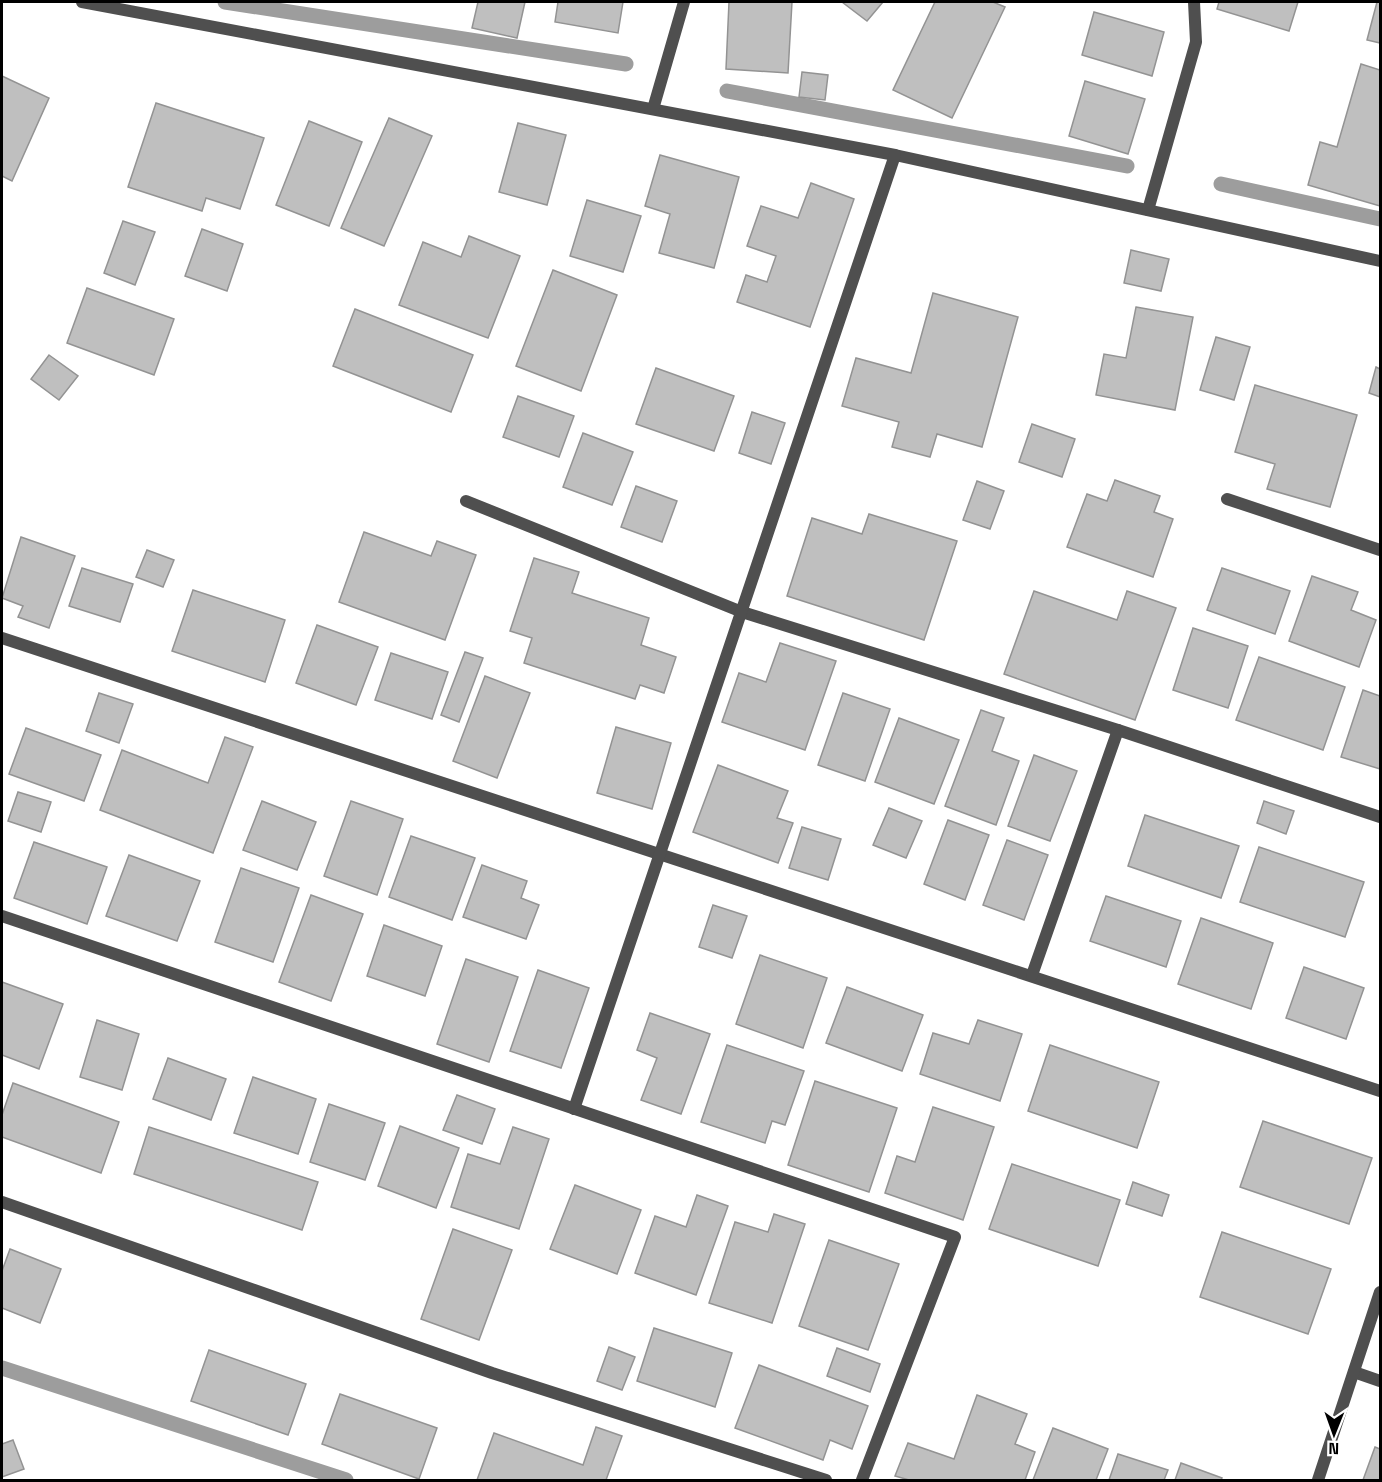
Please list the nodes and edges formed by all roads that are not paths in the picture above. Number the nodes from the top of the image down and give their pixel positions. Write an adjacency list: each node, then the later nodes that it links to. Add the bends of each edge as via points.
1 (82, 2): 4 (street)
2 (684, 2): 5 (street)
3 (1194, 2): 7 (street, via 1196,42)
4 (116, 4): 5 (street)
5 (653, 109): 6 (street)
6 (895, 156): 7 (street); 12 (street)
7 (1148, 210): 8 (street)
8 (1380, 261)
9 (1227, 499): 11 (street)
10 (466, 501): 12 (street)
11 (1380, 550)
12 (742, 612): 14 (street); 16 (street)
13 (2, 638): 16 (street)
14 (1118, 730): 15 (street); 18 (street)
15 (1380, 817)
16 (661, 853): 18 (street); 20 (street)
17 (2, 916): 20 (street)
18 (1032, 975): 19 (street)
19 (1380, 1090)
20 (574, 1109): 26 (street, via 955,1237)
21 (2, 1202): 25 (street, via 492,1373)
22 (1380, 1292): 23 (street)
23 (1354, 1372): 24 (street); 27 (street)
24 (1380, 1381)
25 (826, 1480)
26 (862, 1480)
27 (1318, 1480)

